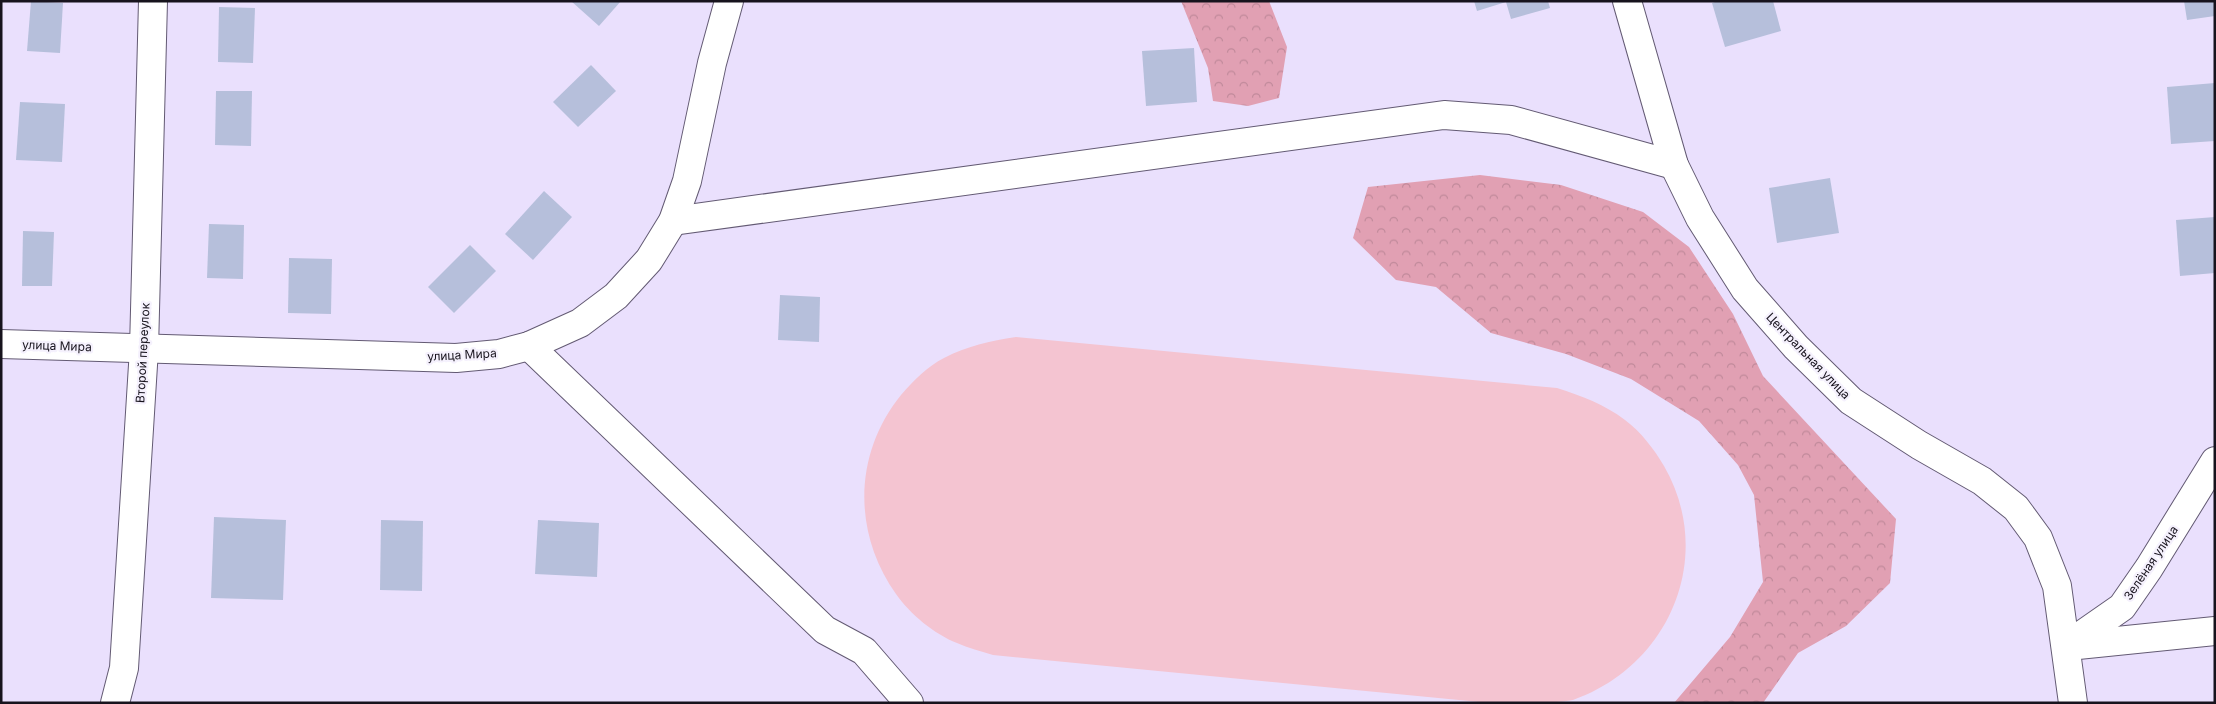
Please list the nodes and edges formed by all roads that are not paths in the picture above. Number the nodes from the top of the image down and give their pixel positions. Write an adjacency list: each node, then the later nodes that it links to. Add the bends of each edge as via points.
1 (153, 1): 8 (street, Второй переулок)
2 (729, 1): 5 (street, улица Мира, via 687,181)
3 (1627, 1): 4 (street, Центральная улица)
4 (1674, 165): 5 (street, via 1511,120 1444,116); 11 (street, Центральная улица, via 1716,246 1746,289 1796,347 1851,401 1918,445 1982,481 2016,508 2038,538 2056,586)
5 (673, 221): 7 (street, улица Мира, via 649,260 616,296 580,323)
6 (1, 344): 8 (street, улица Мира)
7 (529, 346): 8 (street, улица Мира, via 499,354 456,358); 13 (street, via 826,630 864,651)
8 (144, 349): 12 (street, Второй переулок, via 124,668)
9 (2215, 461): 11 (street, Зелёная улица, via 2122,607)
10 (2215, 632): 11 (street)
11 (2066, 646): 14 (street, Центральная улица)
12 (115, 703)
13 (909, 703)
14 (2073, 703)

